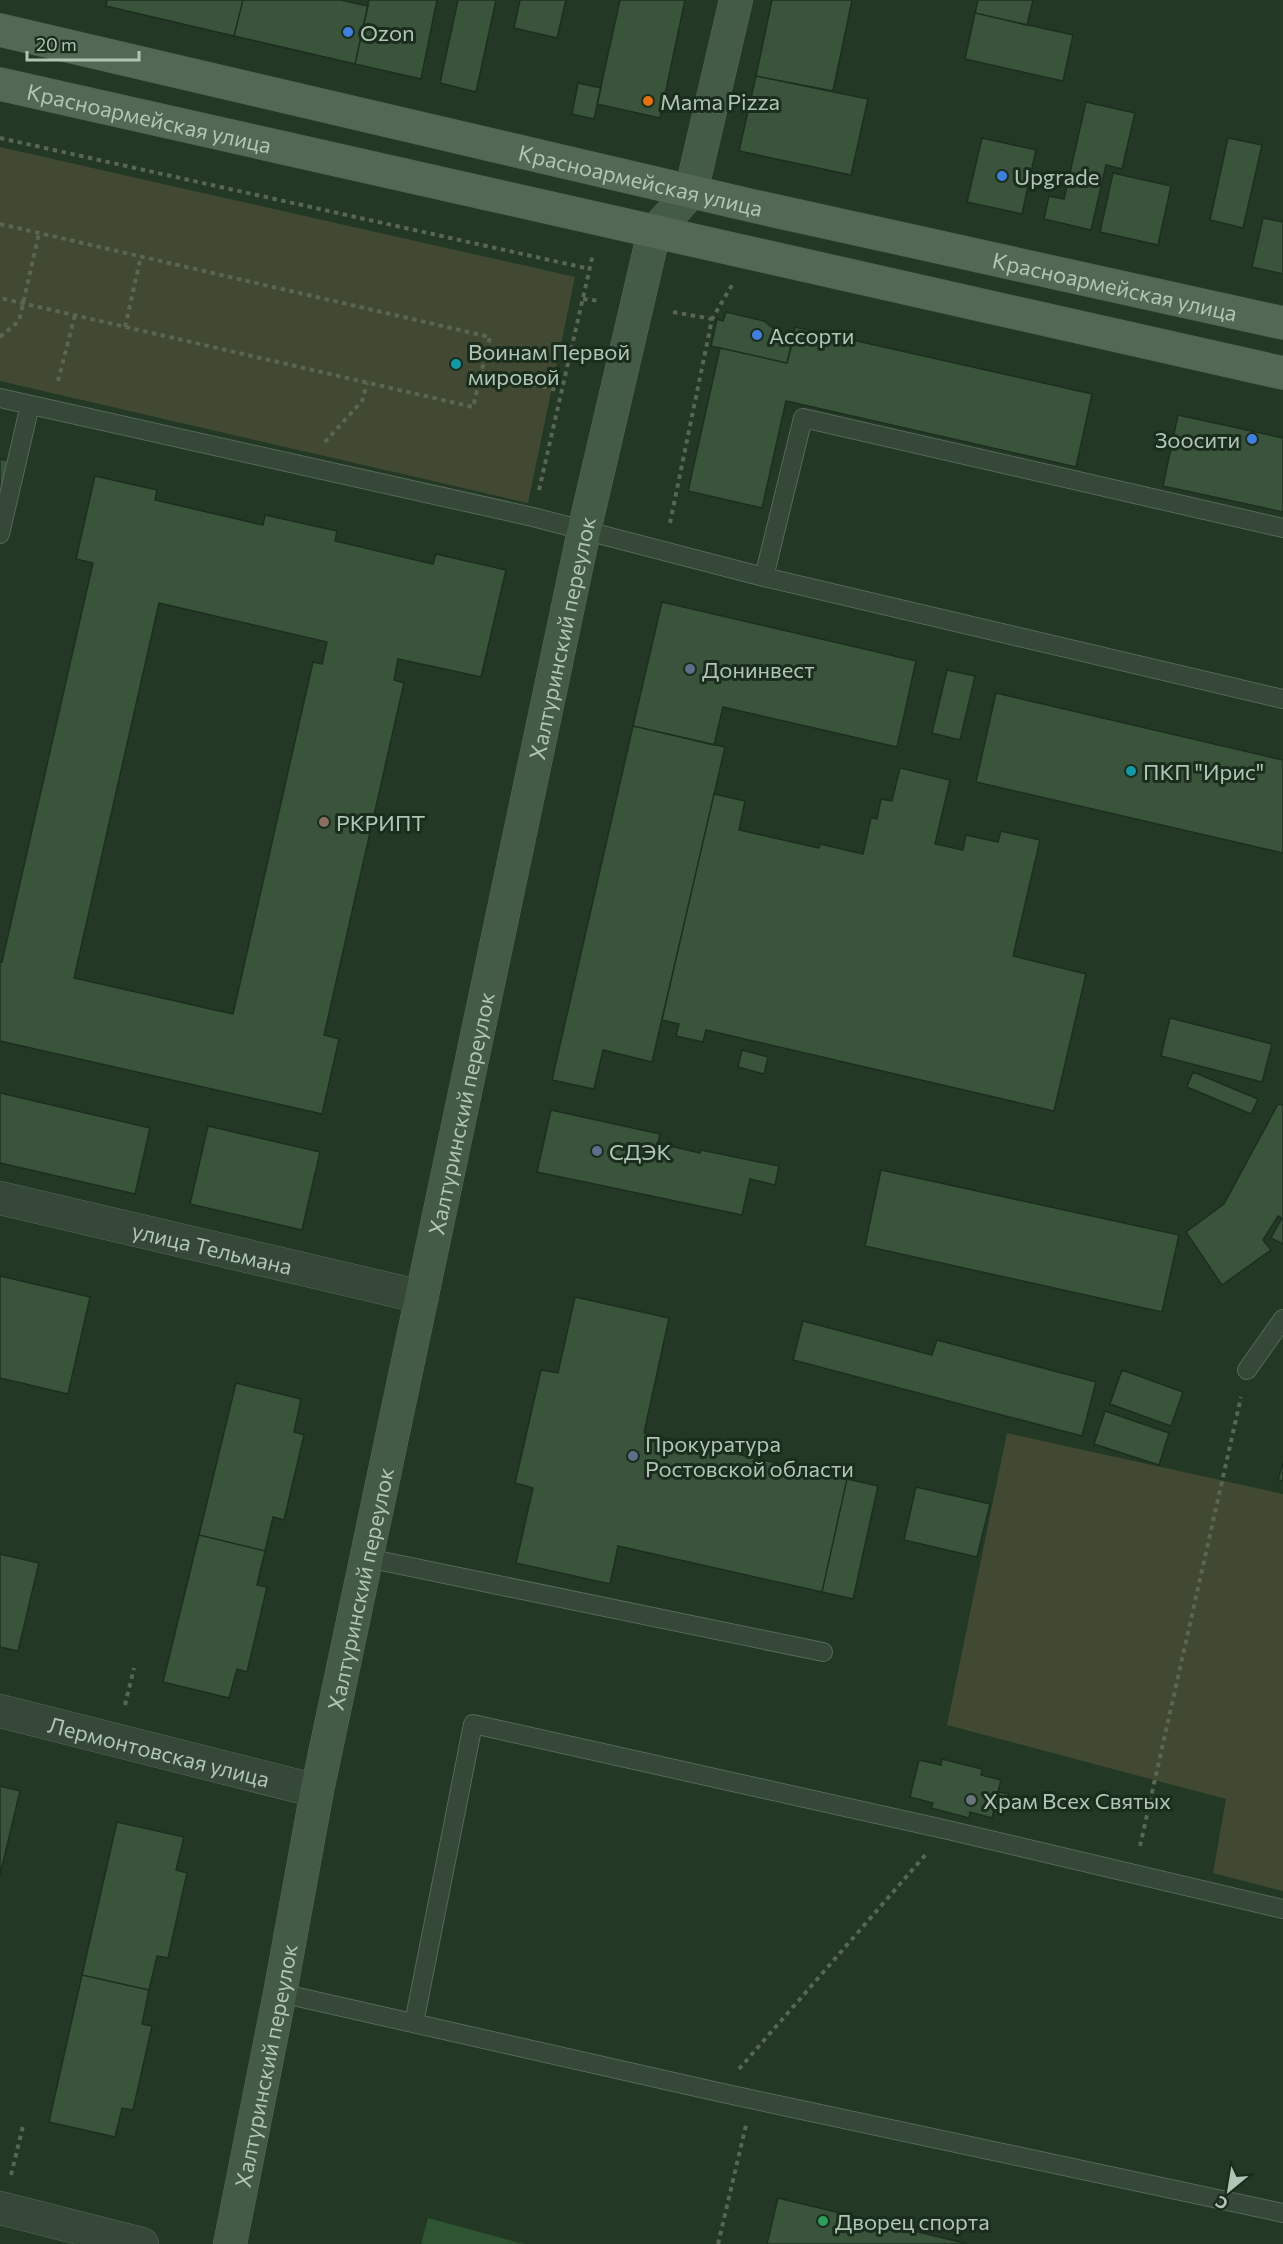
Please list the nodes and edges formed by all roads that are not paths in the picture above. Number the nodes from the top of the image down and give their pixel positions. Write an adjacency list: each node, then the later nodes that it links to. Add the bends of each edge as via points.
1 (736, 0): 4 (street, Халтуринский переулок)
2 (0, 30): 4 (main road, Красноармейская улица)
3 (0, 84): 5 (main road, Красноармейская улица)
4 (691, 192): 5 (street, Халтуринский переулок); 6 (main road, Красноармейская улица)
5 (654, 232): 7 (main road, Красноармейская улица); 11 (street, Халтуринский переулок)
6 (1283, 323)
7 (1283, 373)
8 (0, 398): 9 (lane)
9 (30, 405): 11 (lane); 12 (lane)
10 (1283, 528): 13 (lane, via 803,418)
11 (584, 531): 13 (lane); 16 (street, Халтуринский переулок)
12 (0, 534)
13 (764, 576): 14 (lane)
14 (1283, 699)
15 (0, 1198): 16 (street, улица Тельмана)
16 (422, 1297): 19 (street, Халтуринский переулок)
17 (1283, 1319): 18 (lane)
18 (1247, 1370)
19 (367, 1558): 20 (lane); 22 (street, Халтуринский переулок)
20 (823, 1652)
21 (0, 1711): 22 (street, Лермонтовская улица)
22 (317, 1791): 24 (street, Халтуринский переулок)
23 (1283, 1909): 25 (lane, via 472,1724)
24 (280, 1993): 25 (lane); 29 (street, Халтуринский переулок)
25 (414, 2023): 27 (lane)
26 (1, 2208): 28 (street)
27 (1283, 2213)
28 (141, 2244)
29 (230, 2244)

